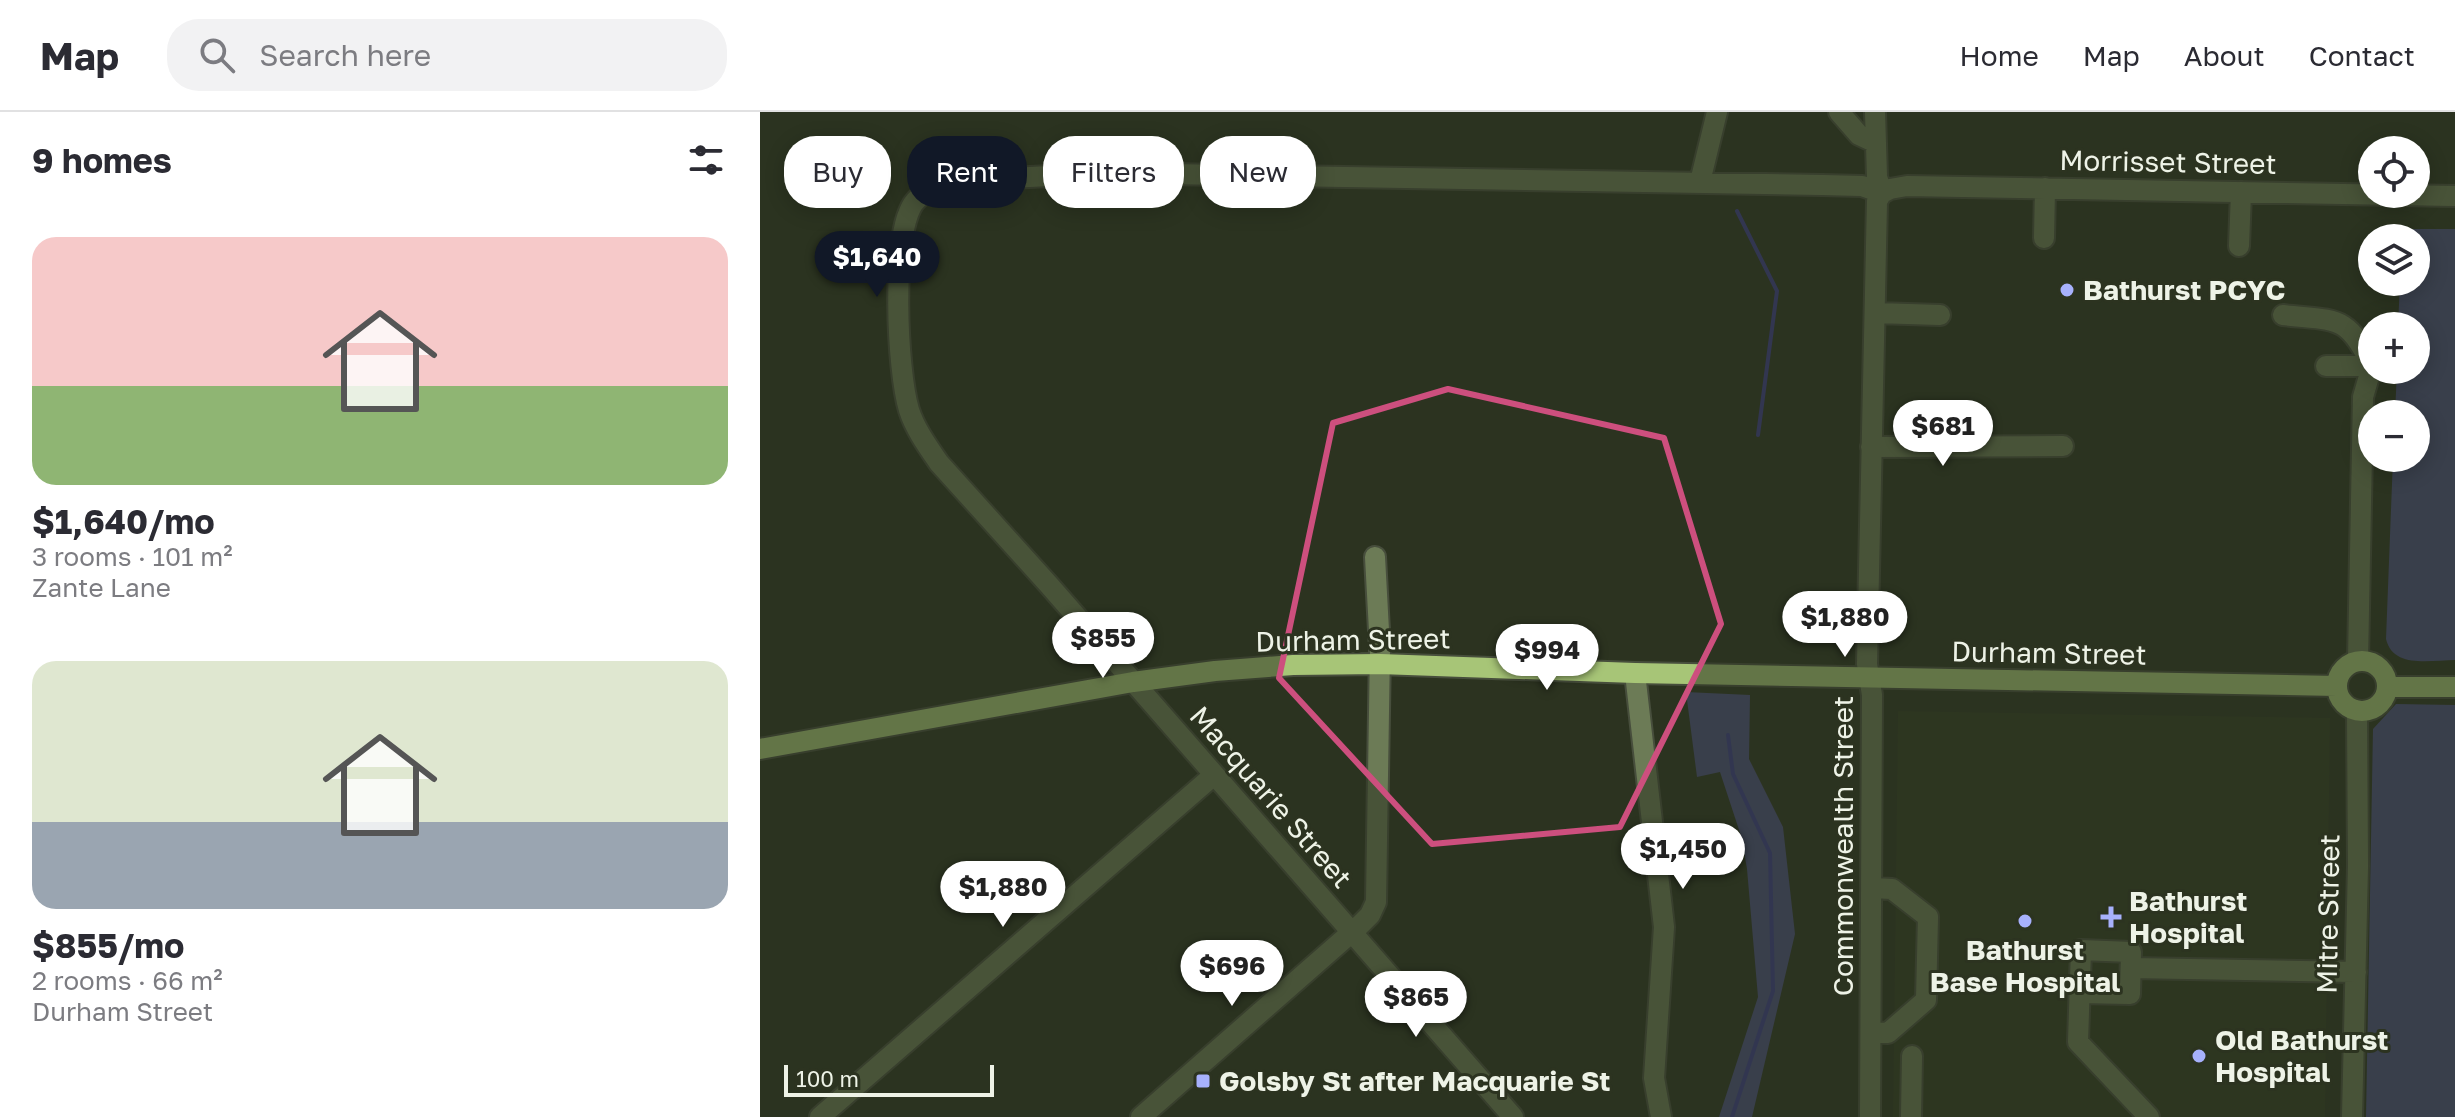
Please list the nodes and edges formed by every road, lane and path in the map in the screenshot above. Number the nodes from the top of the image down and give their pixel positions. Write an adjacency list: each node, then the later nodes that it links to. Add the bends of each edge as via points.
1 (1717, 112): 5 (street)
2 (1839, 112): 4 (street, via 1859,135)
3 (1875, 112): 4 (street, Commonwealth Street)
4 (1876, 143): 8 (street, Commonwealth Street)
5 (1700, 182): 8 (street, via 1862,186); 26 (street, Macquarie Street, via 1105,173 956,181 921,196 902,236 898,339 906,398 916,426 939,463)
6 (2045, 188): 7 (street, Morrisset Street); 8 (street, Morrisset Street, via 1907,186); 10 (street)
7 (2241, 192): 9 (street, Morrisset Street); 11 (street)
8 (1882, 193): 12 (street, Commonwealth Street, via 1877,201)
9 (2455, 196)
10 (2044, 238)
11 (2239, 246)
12 (1876, 313): 13 (street); 20 (street, Commonwealth Street)
13 (1940, 315)
14 (2283, 315): 15 (street, via 2336,321)
15 (2358, 339)
16 (2326, 366): 17 (street)
17 (2358, 366)
18 (2367, 384): 22 (street)
19 (2063, 446): 20 (street)
20 (1871, 447): 25 (street, Commonwealth Street)
21 (1375, 557): 23 (street)
22 (2358, 661): 27 (main road, via 2341,672); 28 (main road, via 2379,667)
23 (1380, 664): 24 (main road, Durham Street); 26 (main road, Durham Street, via 1293,665); 34 (street, via 1378,891 1372,912)
24 (1635, 673): 25 (main road, Durham Street); 43 (street, via 1664,927 1654,1078)
25 (1869, 678): 27 (main road, Durham Street); 33 (street, Commonwealth Street)
26 (1133, 682): 31 (main road, Durham Street); 32 (street, Macquarie Street)
27 (2337, 686): 30 (main road, via 2341,700)
28 (2387, 687): 29 (main road); 30 (main road, via 2378,706)
29 (2455, 687)
30 (2357, 711): 36 (street, Mitre Street)
31 (760, 749)
32 (1214, 775): 34 (street, Macquarie Street); 40 (street)
33 (1873, 888): 38 (street, Commonwealth Street); 38 (street, via 1892,889 1904,898 1928,917 1928,931 1926,1000 1888,1033)
34 (1353, 932): 41 (street); 42 (street, Macquarie Street)
35 (2131, 968): 36 (street); 37 (street, via 2130,994); 37 (street, via 2131,952 2081,950)
36 (2356, 972): 47 (street, Mitre Street)
37 (2080, 993): 46 (street, via 2078,1042)
38 (1871, 1032): 44 (street, Commonwealth Street)
39 (1912, 1056): 45 (street)
40 (820, 1117)
41 (1141, 1117)
42 (1513, 1117)
43 (1661, 1117)
44 (1870, 1117)
45 (1911, 1117)
46 (2149, 1117)
47 (2352, 1117)

